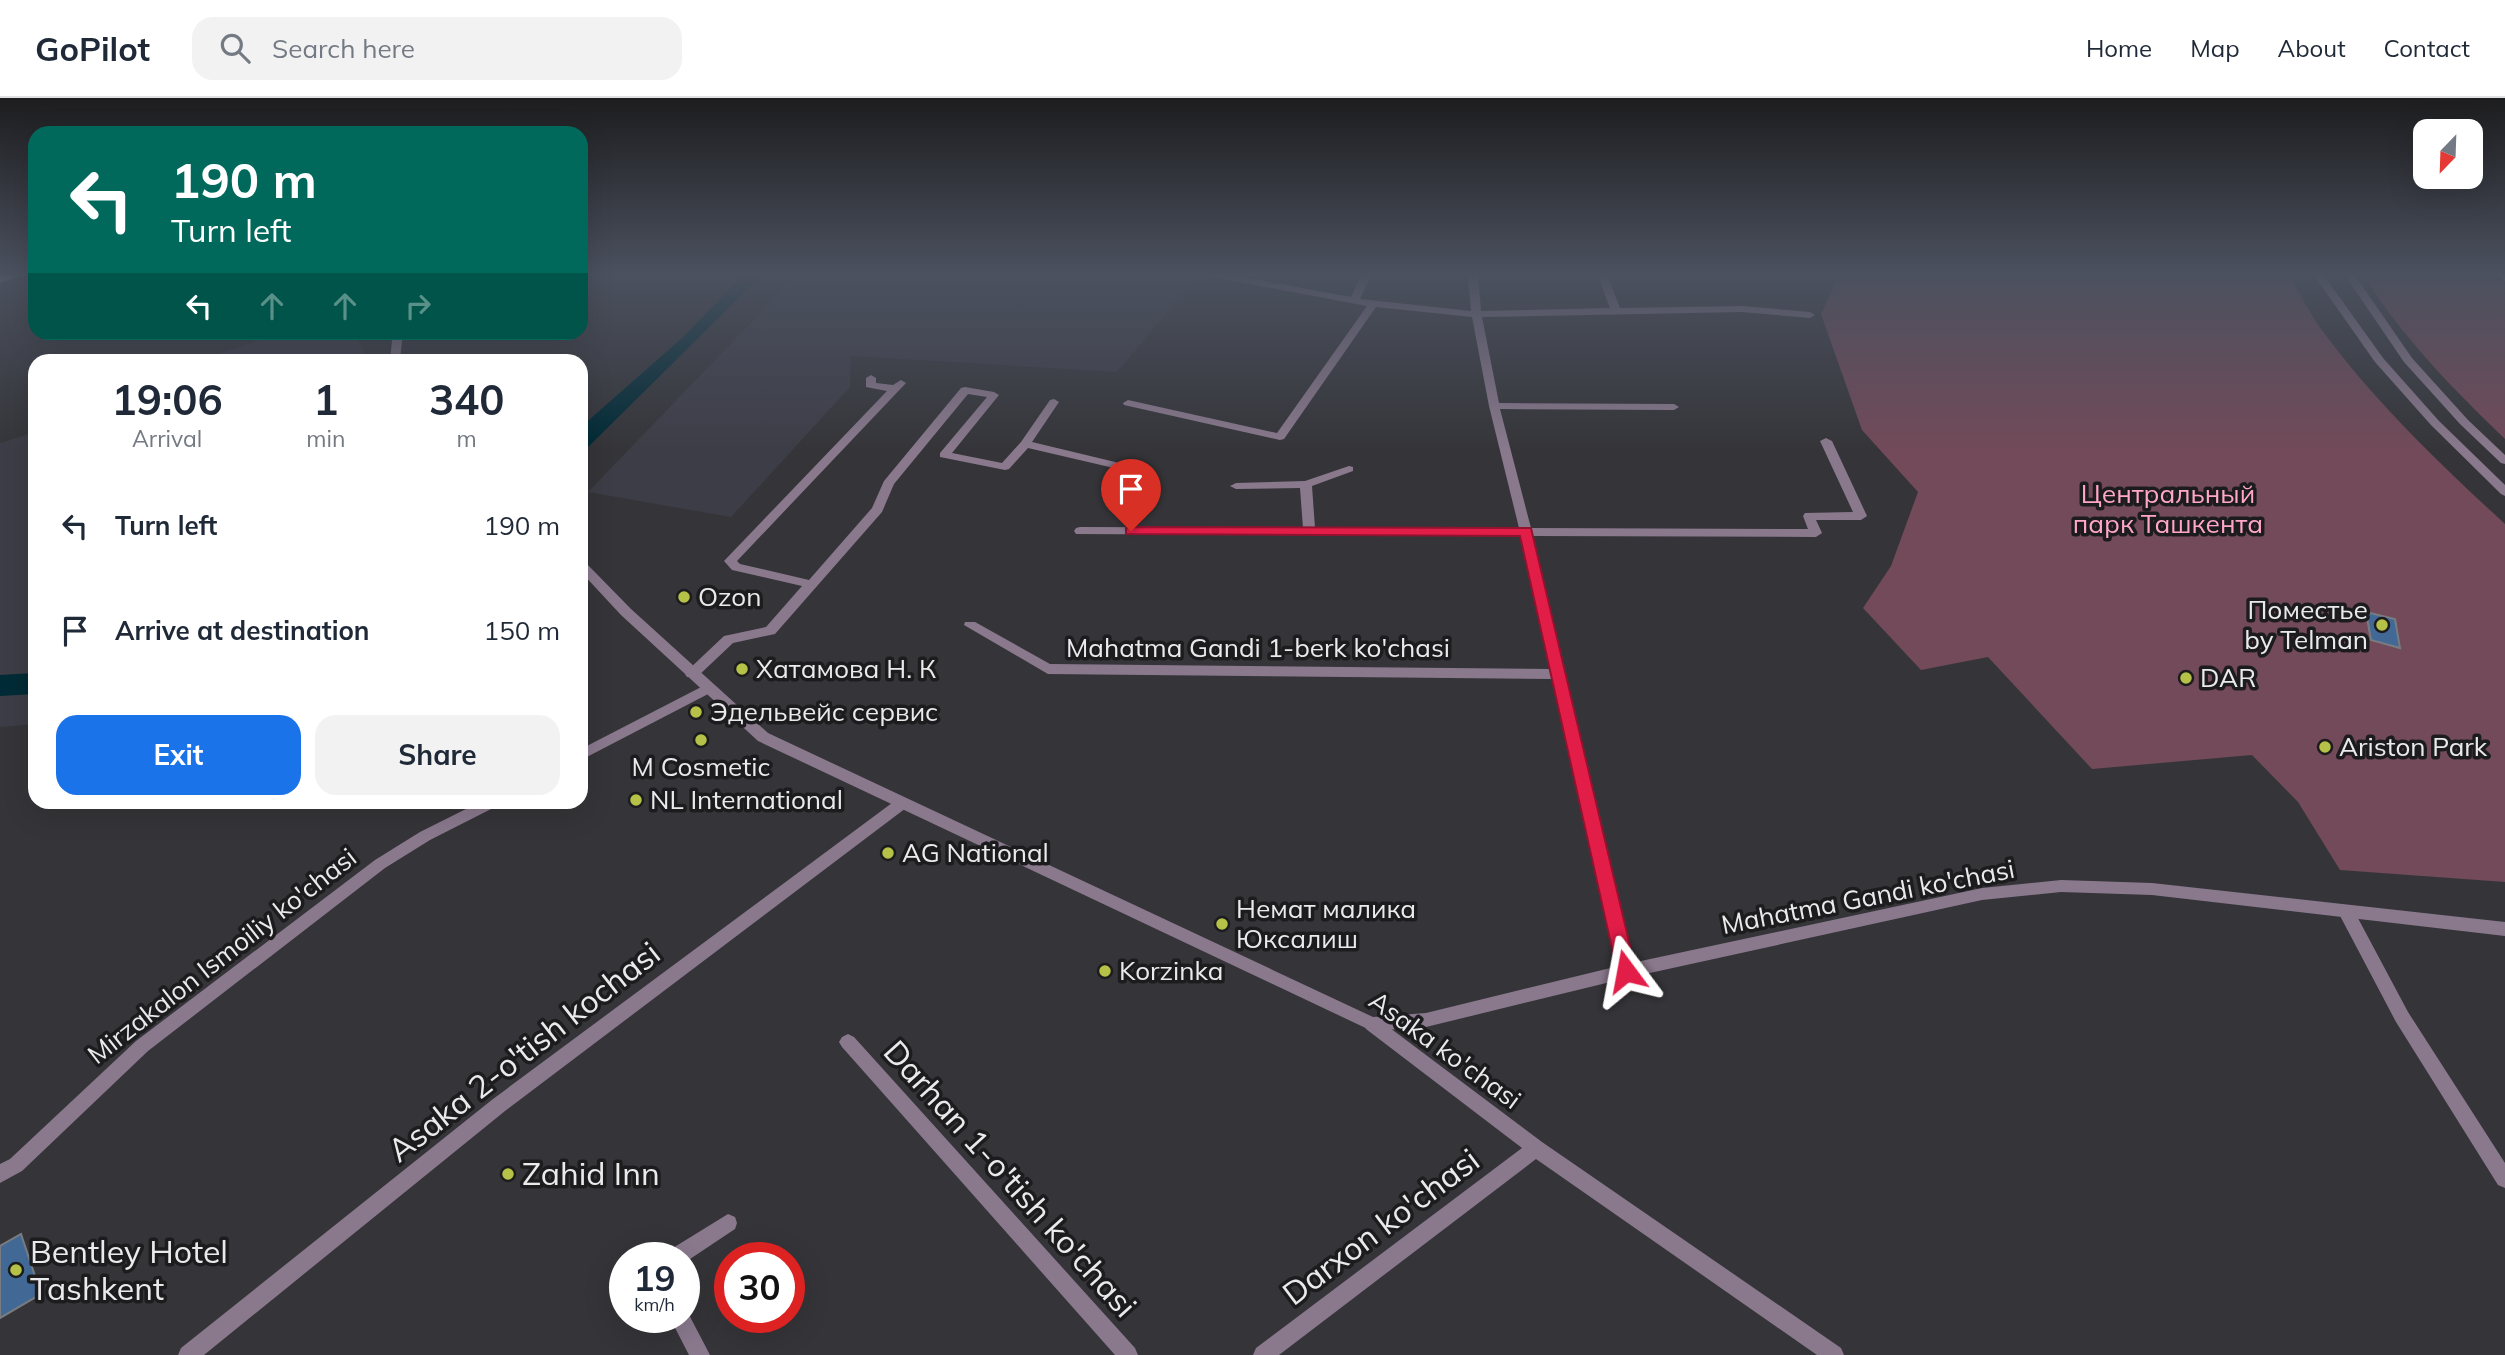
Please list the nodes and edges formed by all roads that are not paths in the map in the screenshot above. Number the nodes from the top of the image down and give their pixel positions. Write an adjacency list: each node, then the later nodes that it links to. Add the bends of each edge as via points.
1 (1353, 333): 7 (street, via 1280,437)
2 (1479, 333): 8 (street)
3 (2360, 333): 18 (street, via 2435,423)
4 (2389, 333): 14 (street, via 2464,422)
5 (871, 378): 24 (street, via 870,385 898,386 730,561 736,567)
6 (1054, 402): 11 (street)
7 (1128, 402)
8 (1494, 406): 9 (street); 21 (street)
9 (1674, 407)
10 (1826, 441): 21 (street, via 1861,516 1809,516 1816,533)
11 (1025, 444): 13 (street, via 1005,467); 19 (street, via 1136,470)
12 (917, 450): 13 (street); 13 (street, via 964,390 993,394); 24 (street, via 888,483 878,509)
13 (944, 455)
14 (2505, 461)
15 (1349, 469): 16 (street)
16 (1306, 484): 17 (street); 22 (street)
17 (1236, 486)
18 (2505, 492)
19 (1124, 500)
20 (1080, 531): 22 (street)
21 (1526, 531): 22 (street); 27 (street)
22 (1309, 532)
23 (588, 572): 26 (street, Asaka ko'chasi)
24 (810, 584): 26 (street, via 770,631 729,639)
25 (970, 625): 27 (street, Mahatma Gandi 1-berk ko'chasi, via 1048,670)
26 (692, 674): 28 (street, Asaka ko'chasi)
27 (1557, 674): 34 (street)
28 (707, 689): 29 (street); 30 (street, Asaka ko'chasi, via 763,737)
29 (588, 751)
30 (901, 804): 35 (street, Asaka ko'chasi); 43 (street, Asaka 2-o'tish kochasi, via 499,1105)
31 (478, 809): 38 (street, Mirzakalon Ismoiliy ko'chasi, via 380,864 142,1046 16,1165)
32 (2346, 912): 33 (street, Mahatma Gandi ko'chasi); 34 (street, Mahatma Gandi ko'chasi, via 2152,889 2061,886 1982,894); 39 (street, via 2402,1017)
33 (2505, 929)
34 (1626, 971): 35 (street, Mahatma Gandi ko'chasi, via 1426,1020)
35 (1372, 1024): 37 (street, Asaka ko'chasi)
36 (848, 1042): 45 (street, Darhan 1-o'tish ko'chasi)
37 (1536, 1147): 46 (street, Darxon ko'chasi); 47 (street, Asaka ko'chasi)
38 (0, 1174)
39 (2505, 1179)
40 (728, 1223): 41 (street)
41 (699, 1242)
42 (688, 1333): 44 (street)
43 (188, 1355)
44 (700, 1355)
45 (1128, 1355)
46 (1263, 1355)
47 (1835, 1355)

